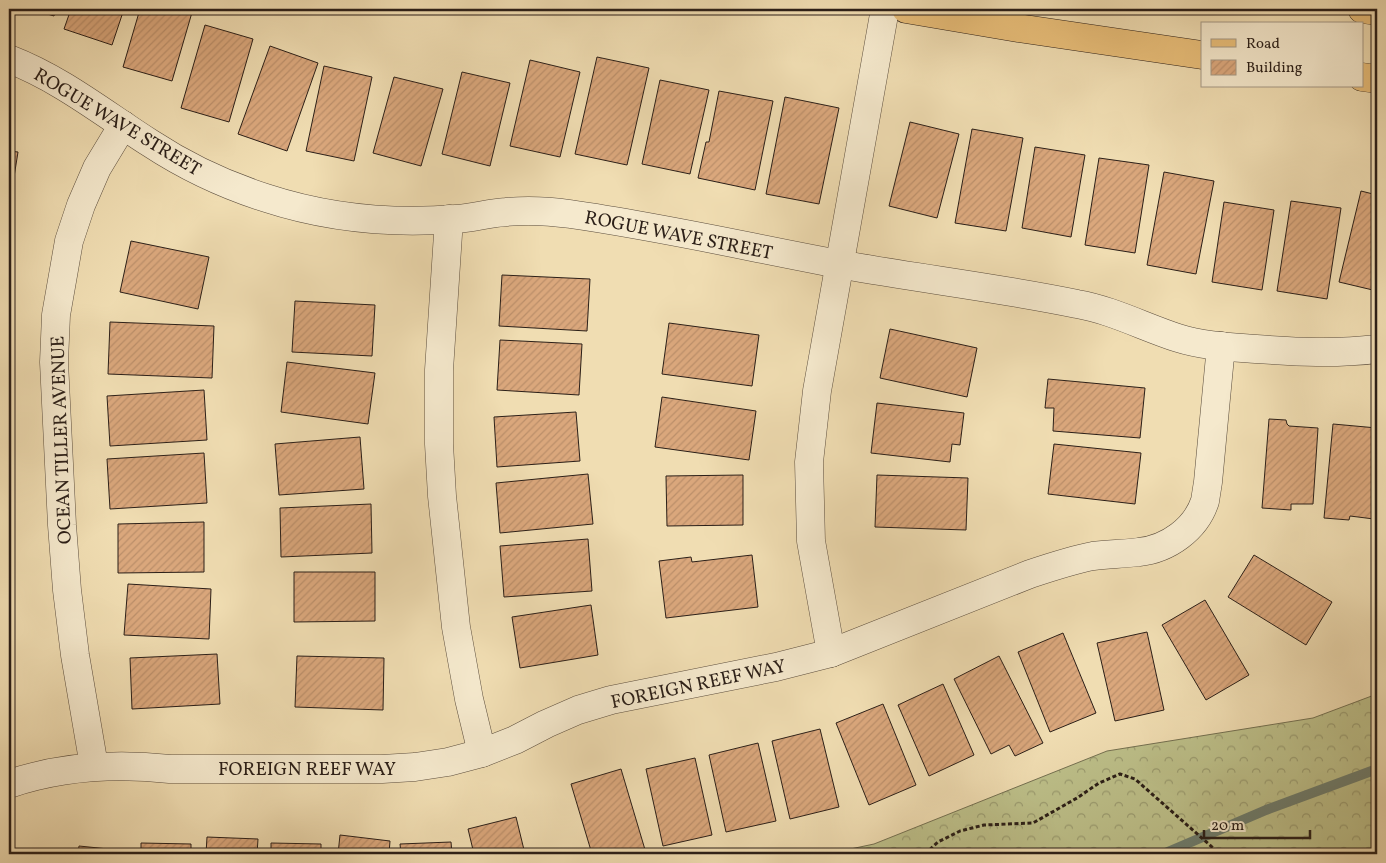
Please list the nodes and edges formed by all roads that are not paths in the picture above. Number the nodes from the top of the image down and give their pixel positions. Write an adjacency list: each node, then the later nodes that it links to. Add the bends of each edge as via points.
1 (884, 9): 11 (street)
2 (906, 9): 5 (main road)
3 (1362, 9): 4 (main road)
4 (1377, 11)
5 (1201, 55)
6 (9, 59): 9 (street, ROGUE WAVE STREET, via 70,89)
7 (1364, 77): 8 (main road)
8 (1377, 79)
9 (124, 125): 10 (street, ROGUE WAVE STREET, via 188,166 266,198 313,211 361,218); 16 (street, OCEAN TILLER AVENUE, via 97,168 81,205 69,241 56,316 54,362 67,590)
10 (449, 219): 11 (street, ROGUE WAVE STREET, via 507,212 566,213); 15 (street, via 439,370 438,444 456,627)
11 (838, 264): 12 (street, ROGUE WAVE STREET, via 1090,306 1182,339); 14 (street, via 809,462 811,541)
12 (1221, 346): 13 (street, ROGUE WAVE STREET, via 1302,353); 14 (street, FOREIGN REEF WAY, via 1208,482 1196,519 1182,534 1154,549 1093,556 1030,574)
13 (1377, 348)
14 (831, 653): 15 (street, FOREIGN REEF WAY, via 610,700 578,710)
15 (482, 753): 16 (street, FOREIGN REEF WAY, via 448,762 382,769)
16 (94, 766): 17 (street, FOREIGN REEF WAY, via 32,776)
17 (9, 784)

